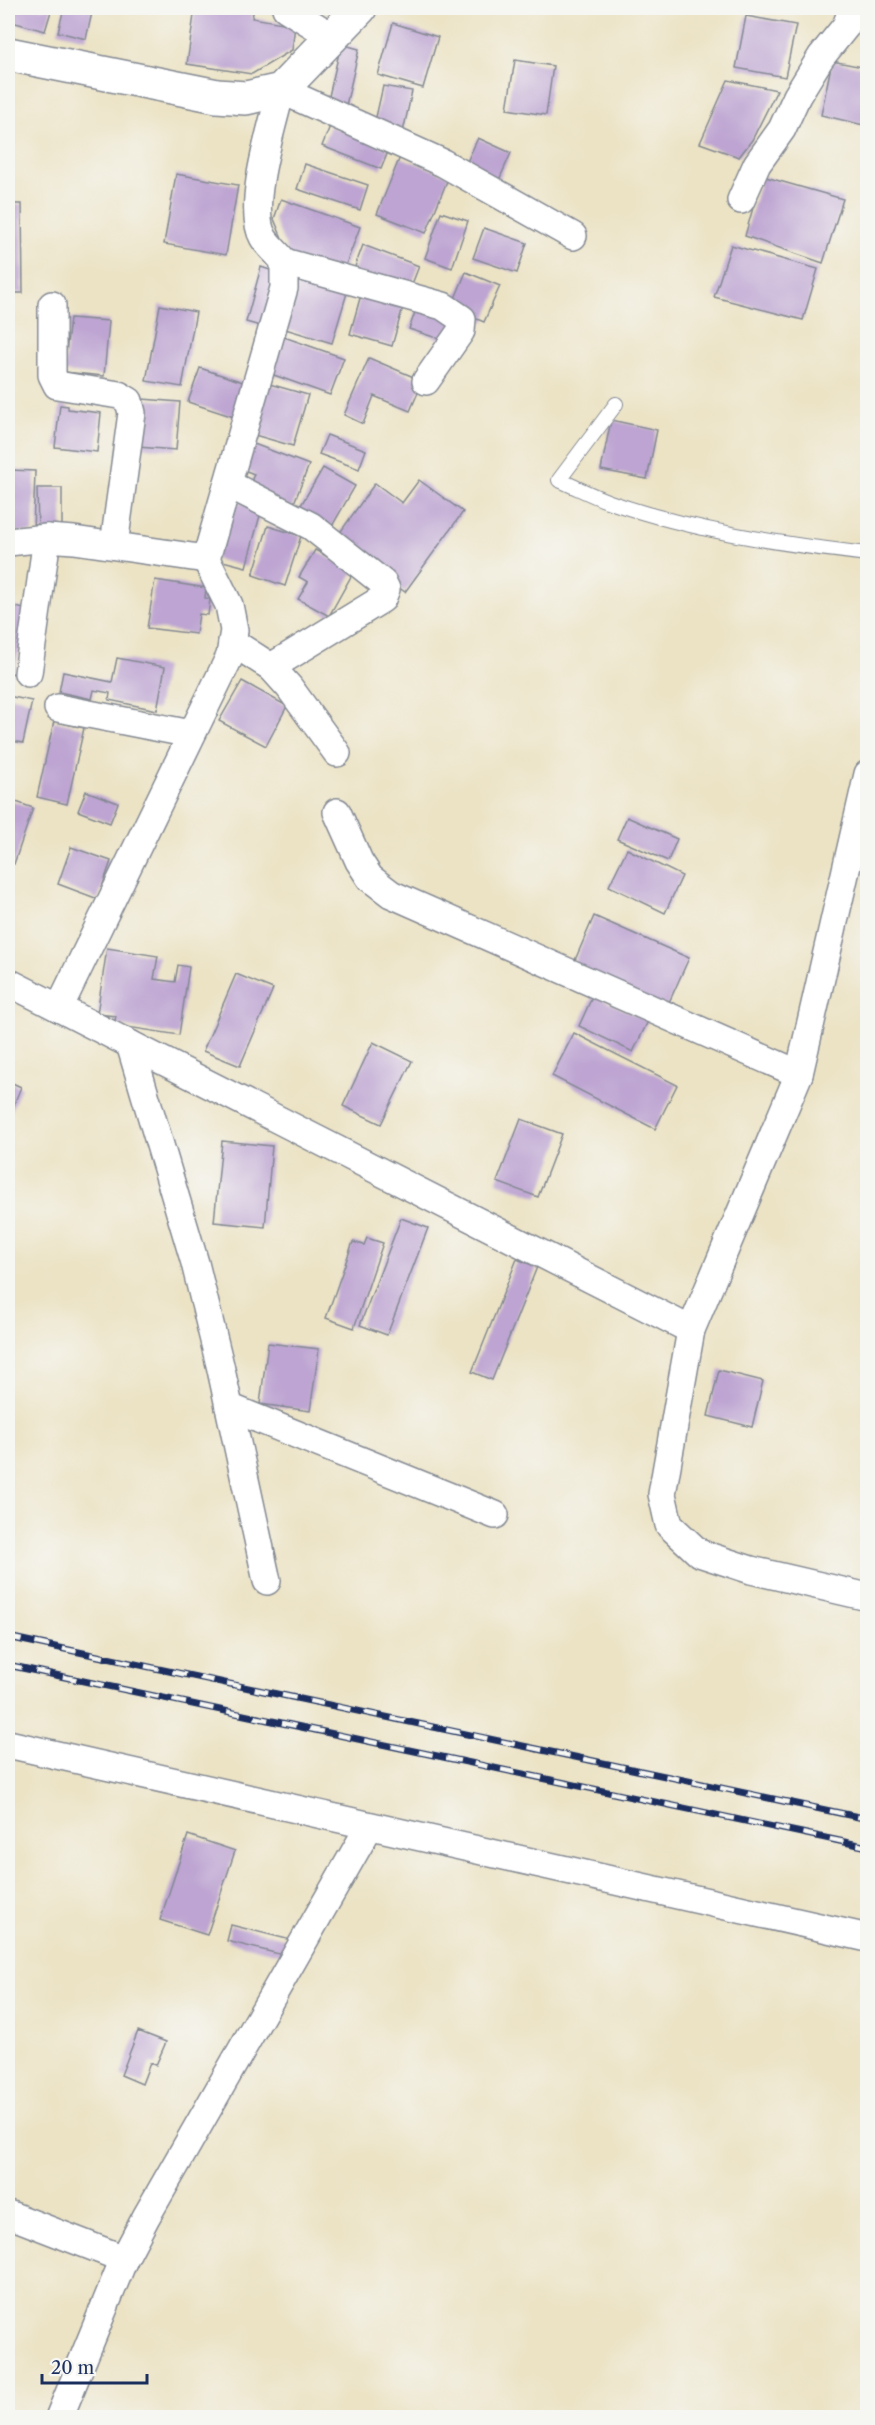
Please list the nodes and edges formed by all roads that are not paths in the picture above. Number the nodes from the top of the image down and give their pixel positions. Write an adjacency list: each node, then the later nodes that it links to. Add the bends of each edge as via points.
1 (286, 8): 4 (street)
2 (360, 8): 4 (street)
3 (853, 8): 7 (street, via 846,26 821,57 782,129 757,164)
4 (331, 36): 6 (street)
5 (8, 54): 6 (street, via 217,96 246,98)
6 (281, 90): 8 (street, via 443,163); 9 (street, via 256,218 263,238)
7 (741, 200)
8 (573, 236)
9 (284, 262): 11 (street, via 455,312 462,319 461,331); 13 (street, via 284,288)
10 (52, 305): 16 (street, via 52,375 57,385 119,395 129,401 132,413)
11 (426, 381)
12 (616, 404): 17 (lane, via 559,480 610,502 680,523 793,545)
13 (228, 484): 18 (street); 20 (street, via 311,526 386,589 382,599)
14 (47, 538): 15 (street); 16 (street); 21 (street)
15 (8, 542)
16 (114, 545): 18 (street)
17 (867, 554)
18 (206, 559): 19 (street, via 229,605)
19 (232, 642): 20 (street); 23 (street, via 230,656)
20 (271, 666): 24 (street)
21 (28, 674)
22 (58, 708): 23 (street)
23 (191, 734): 28 (street)
24 (337, 753)
25 (866, 786): 30 (street)
26 (337, 812): 30 (street, via 370,878 391,894)
27 (8, 982): 28 (street)
28 (59, 1008): 29 (street)
29 (130, 1044): 31 (street); 32 (street, via 195,1263)
30 (799, 1074): 31 (street)
31 (691, 1330): 35 (street, via 662,1494 669,1526 699,1553 751,1570)
32 (230, 1407): 33 (street); 34 (street)
33 (495, 1515)
34 (267, 1581)
35 (867, 1597)
36 (8, 1744): 37 (street)
37 (369, 1827): 38 (street); 40 (street)
38 (867, 1938)
39 (8, 2214): 40 (street)
40 (124, 2259): 41 (street)
41 (58, 2418)

